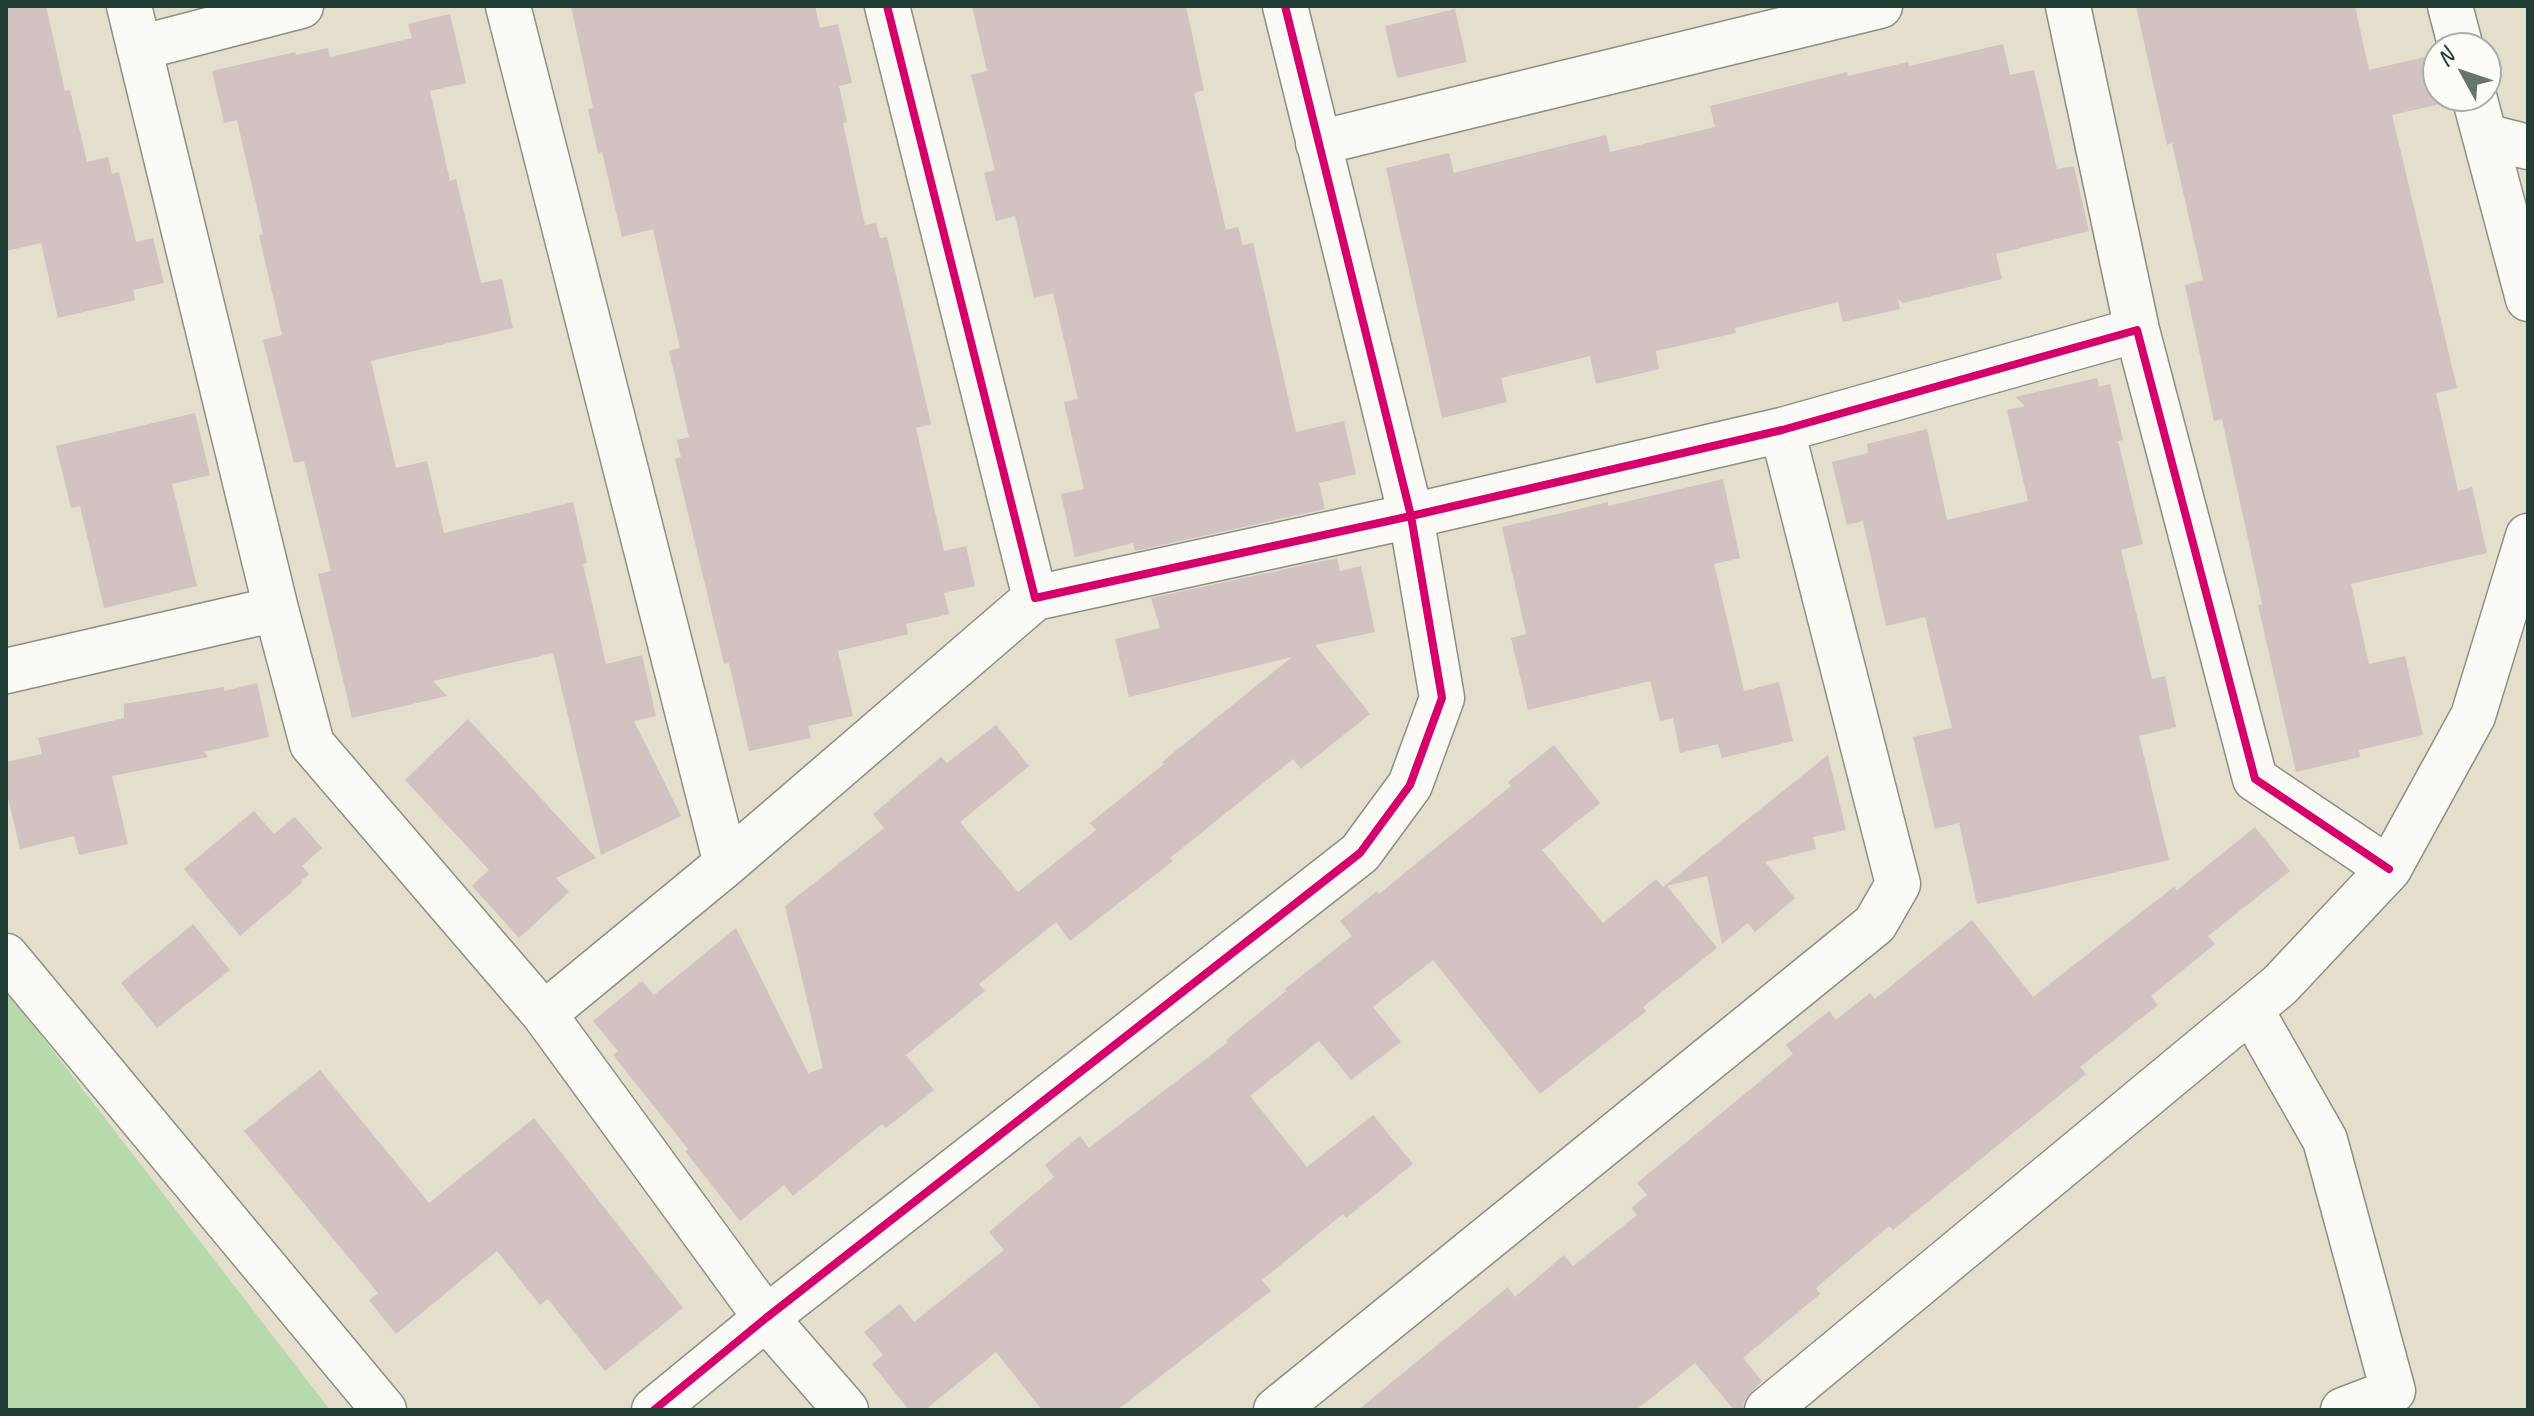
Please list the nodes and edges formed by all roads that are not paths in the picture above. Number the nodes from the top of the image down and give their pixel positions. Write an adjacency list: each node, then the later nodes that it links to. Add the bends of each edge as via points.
1 (129, 6): 10 (street)
2 (301, 6): 10 (street)
3 (508, 6): 22 (street)
4 (887, 6): 19 (street)
5 (1285, 6): 12 (street)
6 (1880, 6): 12 (street)
7 (2068, 6): 15 (street)
8 (2450, 6): 9 (street)
9 (2457, 32)
10 (139, 48): 20 (street)
11 (2479, 116): 13 (street); 14 (street)
12 (1318, 143): 17 (street)
13 (2528, 147)
14 (2528, 299)
15 (2137, 330): 16 (street); 23 (street, via 2255,779)
16 (1782, 430): 17 (street); 32 (street, via 1898,884 1875,924)
17 (1411, 516): 19 (street); 27 (street, via 1442,698 1410,785 1360,853)
18 (2528, 541): 23 (street, via 2473,716)
19 (1035, 598): 22 (street)
20 (276, 609): 21 (street); 26 (street, via 312,744)
21 (6, 671)
22 (726, 864): 26 (street)
23 (2389, 869): 25 (street)
24 (6, 956): 29 (street)
25 (2251, 1010): 28 (street, via 2325,1140); 33 (street)
26 (544, 1014): 27 (street)
27 (766, 1318): 30 (street); 31 (street)
28 (2397, 1401): 34 (street)
29 (384, 1410)
30 (654, 1410)
31 (846, 1410)
32 (1276, 1410)
33 (1767, 1410)
34 (2343, 1410)

